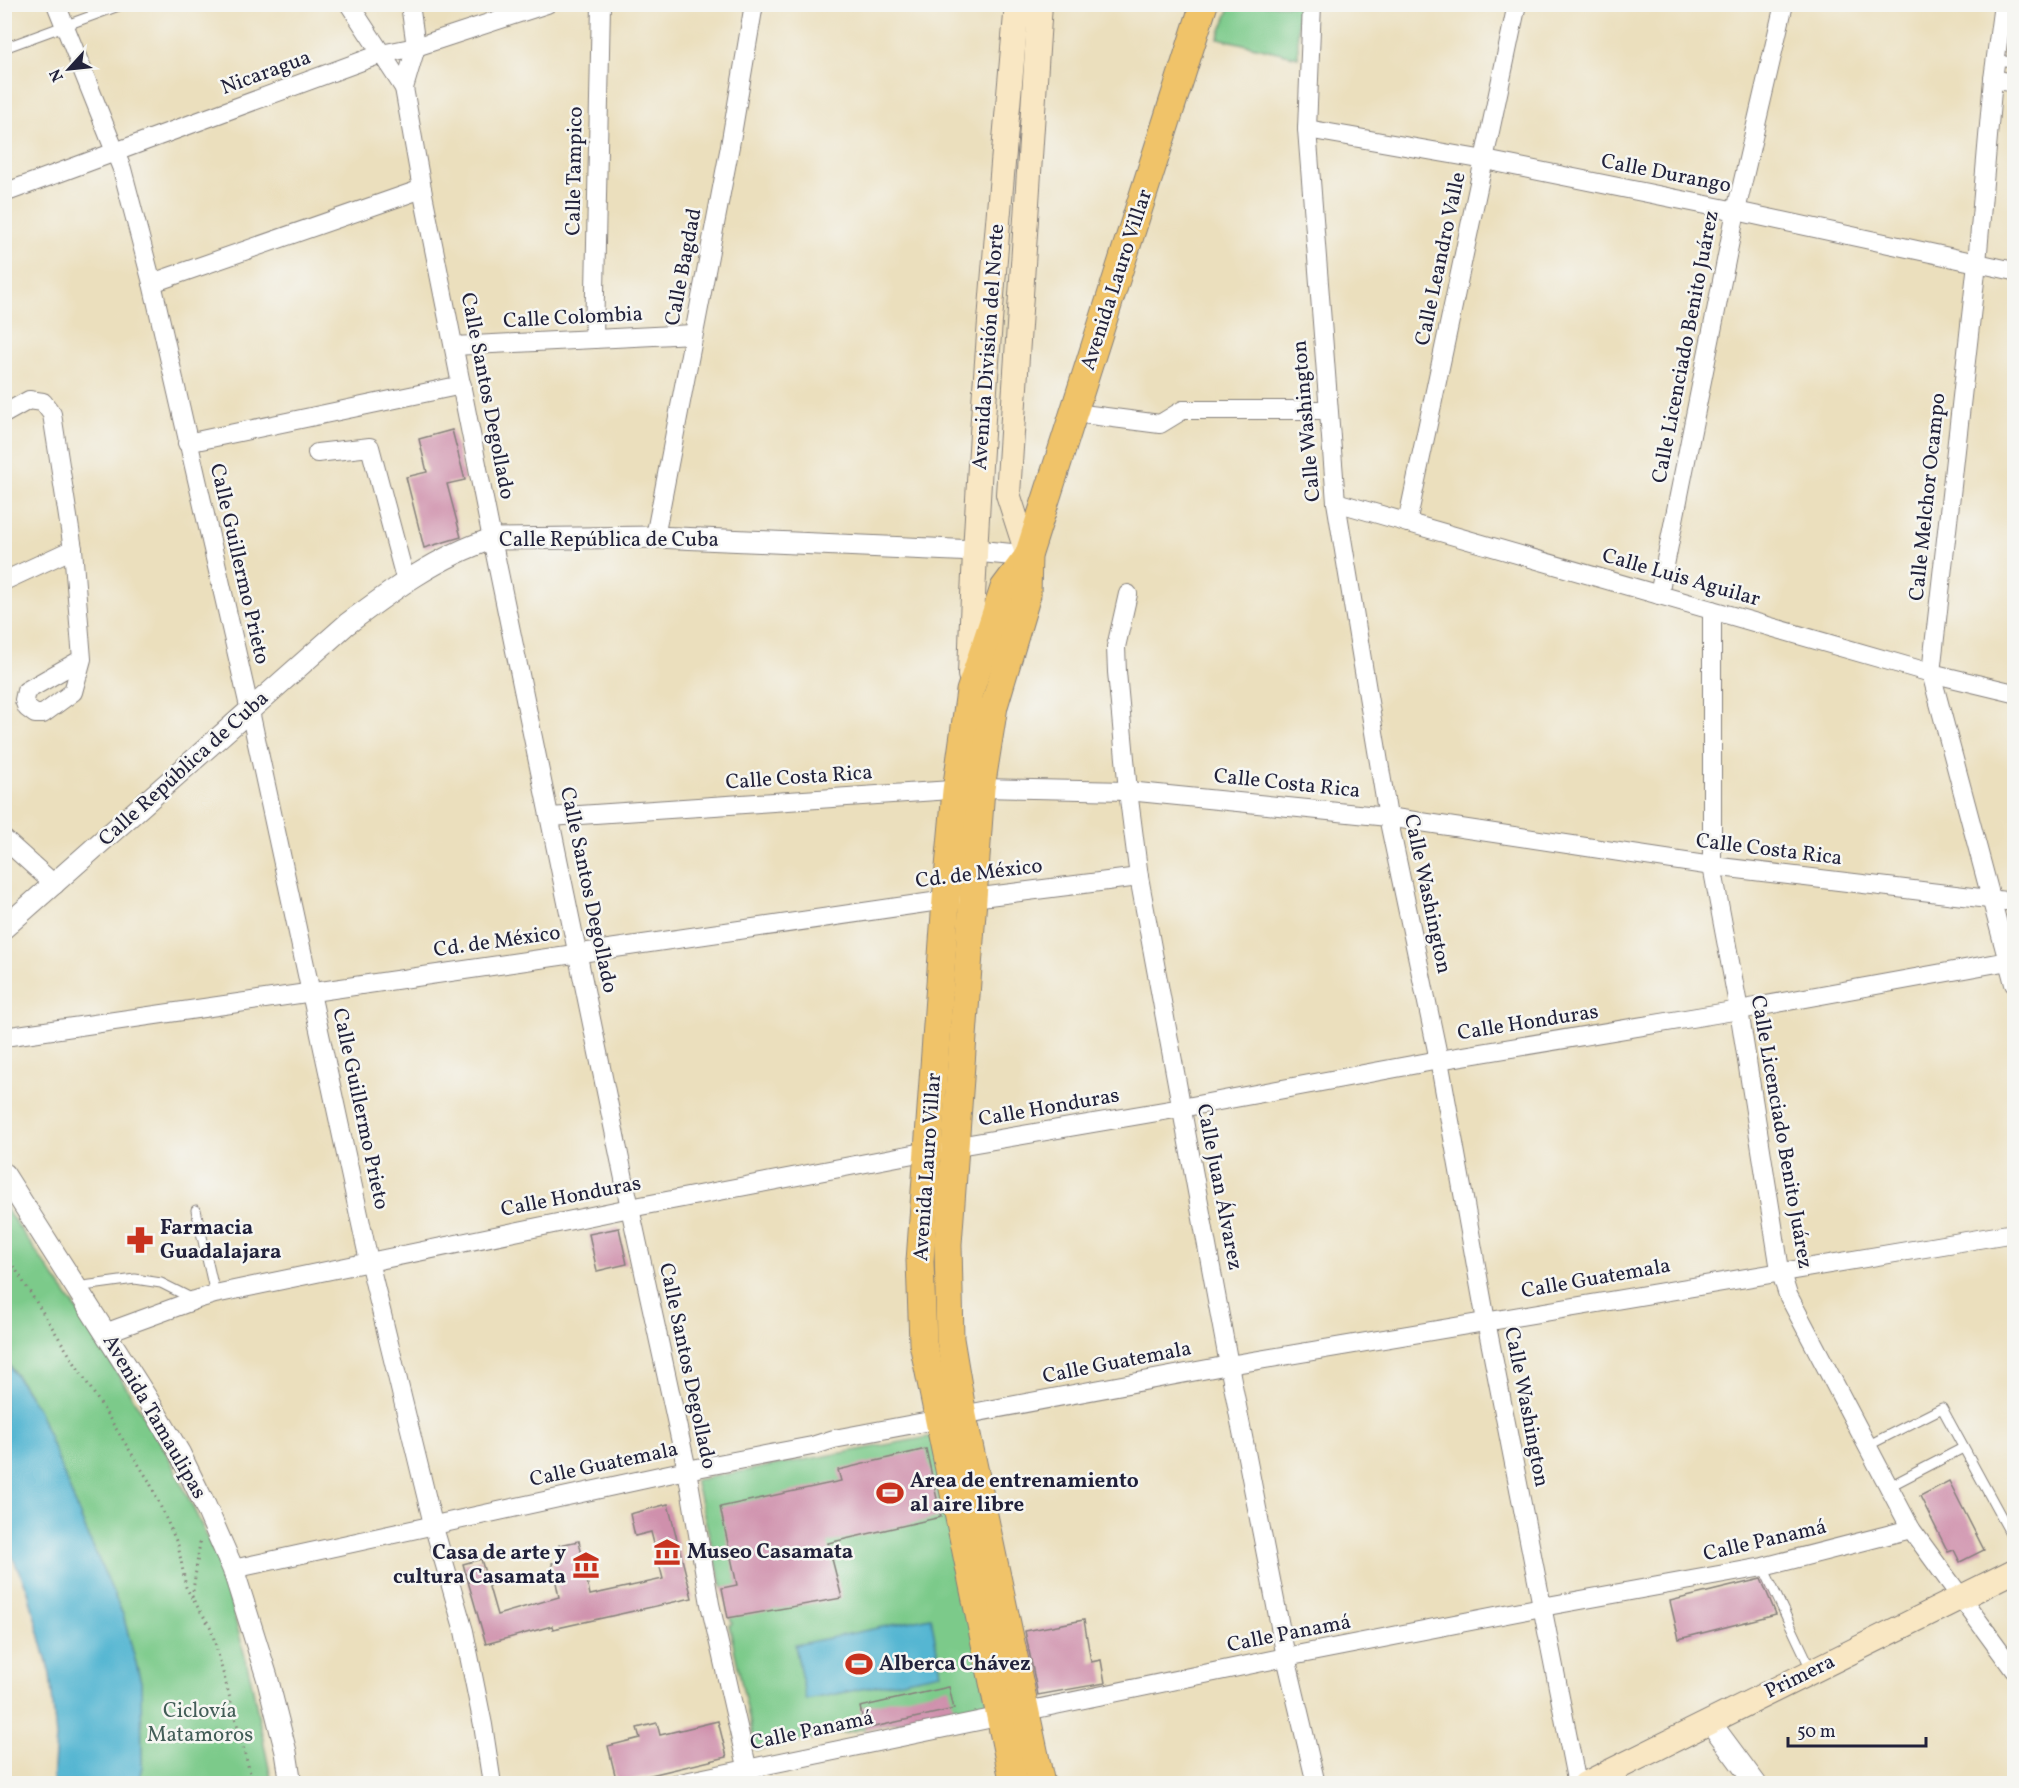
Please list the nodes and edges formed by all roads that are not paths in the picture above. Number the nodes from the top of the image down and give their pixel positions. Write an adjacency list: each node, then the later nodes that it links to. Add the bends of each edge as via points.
1 (56, 4): 15 (street, Calle Guillermo Prieto)
2 (124, 4): 15 (lane)
3 (350, 4): 18 (street)
4 (410, 4): 16 (street, Calle Santos Degollado)
5 (547, 4): 16 (street, Nicaragua)
6 (601, 4): 36 (street, Calle Tampico)
7 (754, 4): 35 (street, Calle Bagdad)
8 (1017, 4): 33 (main road, Avenida División del Norte)
9 (1040, 4): 34 (main road, Avenida División del Norte)
10 (1204, 4): 40 (main road, Avenida Lauro Villar)
11 (1312, 4): 24 (street, Calle Washington)
12 (1517, 4): 26 (street, Calle Leandro Valle)
13 (1784, 4): 29 (street, Calle Licenciado Benito Juárez)
14 (2002, 4): 19 (street, Calle Melchor Ocampo)
15 (65, 27): 17 (lane); 25 (street, Calle Guillermo Prieto)
16 (416, 47): 18 (street, Nicaragua); 23 (street, Calle Santos Degollado)
17 (4, 48)
18 (381, 54): 23 (street); 25 (street, Nicaragua)
19 (1995, 60): 20 (lane); 21 (street, Calle Melchor Ocampo)
20 (2014, 62)
21 (1993, 78): 22 (street); 30 (street, Calle Melchor Ocampo)
22 (2014, 83)
23 (404, 88): 27 (street, Calle Santos Degollado)
24 (1307, 129): 26 (street, Calle Durango); 39 (street, Calle Washington)
25 (116, 153): 28 (street, Nicaragua); 32 (street, Calle Guillermo Prieto)
26 (1485, 160): 29 (street, Calle Durango); 45 (street, Calle Leandro Valle)
27 (422, 189): 32 (street); 37 (street, Calle Santos Degollado)
28 (4, 193)
29 (1736, 211): 30 (street, Calle Durango); 54 (street, Calle Licenciado Benito Juárez)
30 (1977, 263): 31 (street, Calle Durango); 57 (street, Calle Melchor Ocampo)
31 (2014, 272)
32 (152, 283): 42 (street, Calle Guillermo Prieto)
33 (990, 305): 34 (main road); 49 (main road, Avenida División del Norte)
34 (1021, 308): 50 (main road, Avenida División del Norte, via 1008,494)
35 (693, 334): 36 (street, Calle Colombia); 46 (street, Calle Bagdad)
36 (594, 339): 37 (street, Calle Colombia)
37 (454, 346): 38 (street, Calle Santos Degollado)
38 (462, 385): 42 (street, Calle Guillermo Prieto); 47 (street, Calle Santos Degollado)
39 (1328, 410): 40 (street, via 1184,410 1160,423); 44 (street, Calle Washington)
40 (1075, 413): 50 (main road, Avenida Lauro Villar)
41 (4, 414): 48 (street, via 29,400 43,402 52,414)
42 (187, 443): 60 (street, Calle Guillermo Prieto)
43 (318, 453): 52 (street, via 370,447)
44 (1335, 502): 45 (street, Calle Luis Aguilar); 64 (street, Calle Washington)
45 (1407, 523): 54 (street, Calle Luis Aguilar)
46 (655, 537): 47 (street, Calle República de Cuba); 49 (street, Calle República de Cuba)
47 (492, 539): 52 (street, Calle República de Cuba); 63 (street, Calle Santos Degollado)
48 (73, 549): 51 (street); 56 (street)
49 (976, 551): 50 (street, Calle República de Cuba); 58 (main road, Avenida División del Norte)
50 (1028, 556): 58 (main road, Avenida Lauro Villar, via 1004,588); 61 (main road, Avenida Lauro Villar, via 1027,596)
51 (4, 581)
52 (406, 582): 60 (street, Calle República de Cuba, via 347,624)
53 (1128, 594): 62 (street, Calle Juan Álvarez, via 1116,647)
54 (1659, 595): 55 (street, Calle Luis Aguilar)
55 (1712, 610): 57 (street, Calle Luis Aguilar); 66 (street, Calle Licenciado Benito Juárez)
56 (82, 659)
57 (1931, 673): 59 (street, Calle Luis Aguilar); 71 (street, Calle Melchor Ocampo)
58 (970, 691): 61 (main road, Avenida Lauro Villar)
59 (2014, 693)
60 (250, 711): 68 (street, Calle República de Cuba); 77 (street, Calle Guillermo Prieto)
61 (968, 789): 62 (street, Calle Costa Rica); 63 (street, Calle Costa Rica); 69 (main road, Avenida Lauro Villar); 70 (main road, Avenida Lauro Villar)
62 (1128, 791): 64 (street, Calle Costa Rica); 67 (street, Calle Juan Álvarez)
63 (550, 817): 74 (street, Calle Santos Degollado)
64 (1388, 817): 66 (street, Calle Costa Rica); 80 (street, Calle Washington)
65 (4, 839): 68 (street)
66 (1712, 866): 71 (street, Calle Costa Rica); 78 (street, Calle Licenciado Benito Juárez)
67 (1139, 877): 69 (street, Cd. de México); 81 (street, Calle Juan Álvarez)
68 (55, 885): 73 (street, Calle República de Cuba)
69 (973, 898): 70 (street, Cd. de México); 82 (main road, Avenida Lauro Villar)
70 (946, 900): 74 (street, Cd. de México); 82 (main road, Avenida Lauro Villar)
71 (1992, 900): 72 (street, Calle Costa Rica); 75 (street, Calle Melchor Ocampo)
72 (2014, 902)
73 (4, 928)
74 (579, 953): 77 (street, Cd. de México); 84 (street, Calle Santos Degollado)
75 (2011, 961): 76 (street, Calle Melchor Ocampo); 78 (street, Calle Honduras)
76 (2014, 984)
77 (311, 992): 79 (street, Cd. de México); 87 (street, Calle Guillermo Prieto)
78 (1739, 1010): 80 (street, Calle Honduras); 88 (street, Calle Licenciado Benito Juárez)
79 (4, 1037)
80 (1439, 1060): 81 (street, Calle Honduras); 92 (street, Calle Washington)
81 (1181, 1108): 82 (street, Calle Honduras); 94 (street, Calle Juan Álvarez)
82 (942, 1149): 84 (street, Calle Honduras); 95 (main road, Avenida Lauro Villar, via 920,1261 923,1343)
83 (4, 1174): 89 (street, Avenida Tamaulipas)
84 (630, 1208): 87 (street, Calle Honduras); 98 (street, Calle Santos Degollado)
85 (196, 1210): 90 (lane)
86 (2014, 1233): 88 (street, Calle Guatemala)
87 (369, 1261): 90 (street, Calle Honduras); 100 (street, Calle Guillermo Prieto)
88 (1780, 1270): 92 (street, Calle Guatemala); 96 (street, Calle Licenciado Benito Juárez, via 1788,1294)
89 (76, 1287): 91 (lane, via 135,1279 161,1283); 93 (street, Avenida Tamaulipas)
90 (215, 1294): 91 (street, Calle Honduras)
91 (195, 1300): 93 (street, Calle Honduras)
92 (1486, 1321): 94 (street, Calle Guatemala); 107 (street, Calle Washington)
93 (105, 1333): 104 (street, Avenida Tamaulipas, via 180,1454)
94 (1229, 1365): 95 (street, Calle Guatemala); 108 (street, Calle Juan Álvarez)
95 (951, 1418): 98 (street, Calle Guatemala); 111 (main road, Avenida Lauro Villar)
96 (1867, 1446): 97 (lane, via 1942,1408); 99 (street, Calle Licenciado Benito Juárez)
97 (1963, 1448): 99 (lane); 102 (lane)
98 (687, 1470): 100 (street, Calle Guatemala); 113 (street, Calle Santos Degollado, via 710,1604)
99 (1888, 1486): 101 (street, Calle Licenciado Benito Juárez)
100 (433, 1524): 104 (street, Calle Guatemala); 115 (street, Calle Guillermo Prieto, via 464,1631)
101 (1911, 1529): 103 (street, Calle Panamá); 106 (street, Calle Licenciado Benito Juárez)
102 (2014, 1540)
103 (1763, 1567): 107 (street, Calle Panamá); 110 (lane)
104 (233, 1569): 114 (street, Avenida Tamaulipas, via 267,1677)
105 (2014, 1571): 106 (main road, Primera)
106 (1960, 1598): 109 (street, Calle Licenciado Benito Juárez); 110 (main road, Primera)
107 (1542, 1607): 108 (street, Calle Panamá); 120 (street, Calle Washington)
108 (1286, 1657): 111 (street, Calle Panamá); 119 (street, Calle Juan Álvarez)
109 (2014, 1670)
110 (1812, 1671): 112 (main road, Primera)
111 (1013, 1713): 113 (street, Calle Panamá); 117 (main road, Avenida Lauro Villar); 118 (main road, Avenida Lauro Villar)
112 (1710, 1722): 121 (main road, Primera); 122 (street)
113 (749, 1775): 116 (street, Calle Panamá)
114 (291, 1784)
115 (492, 1784)
116 (675, 1784)
117 (1014, 1784)
118 (1041, 1784)
119 (1316, 1784)
120 (1576, 1784)
121 (1585, 1784)
122 (1756, 1784)

